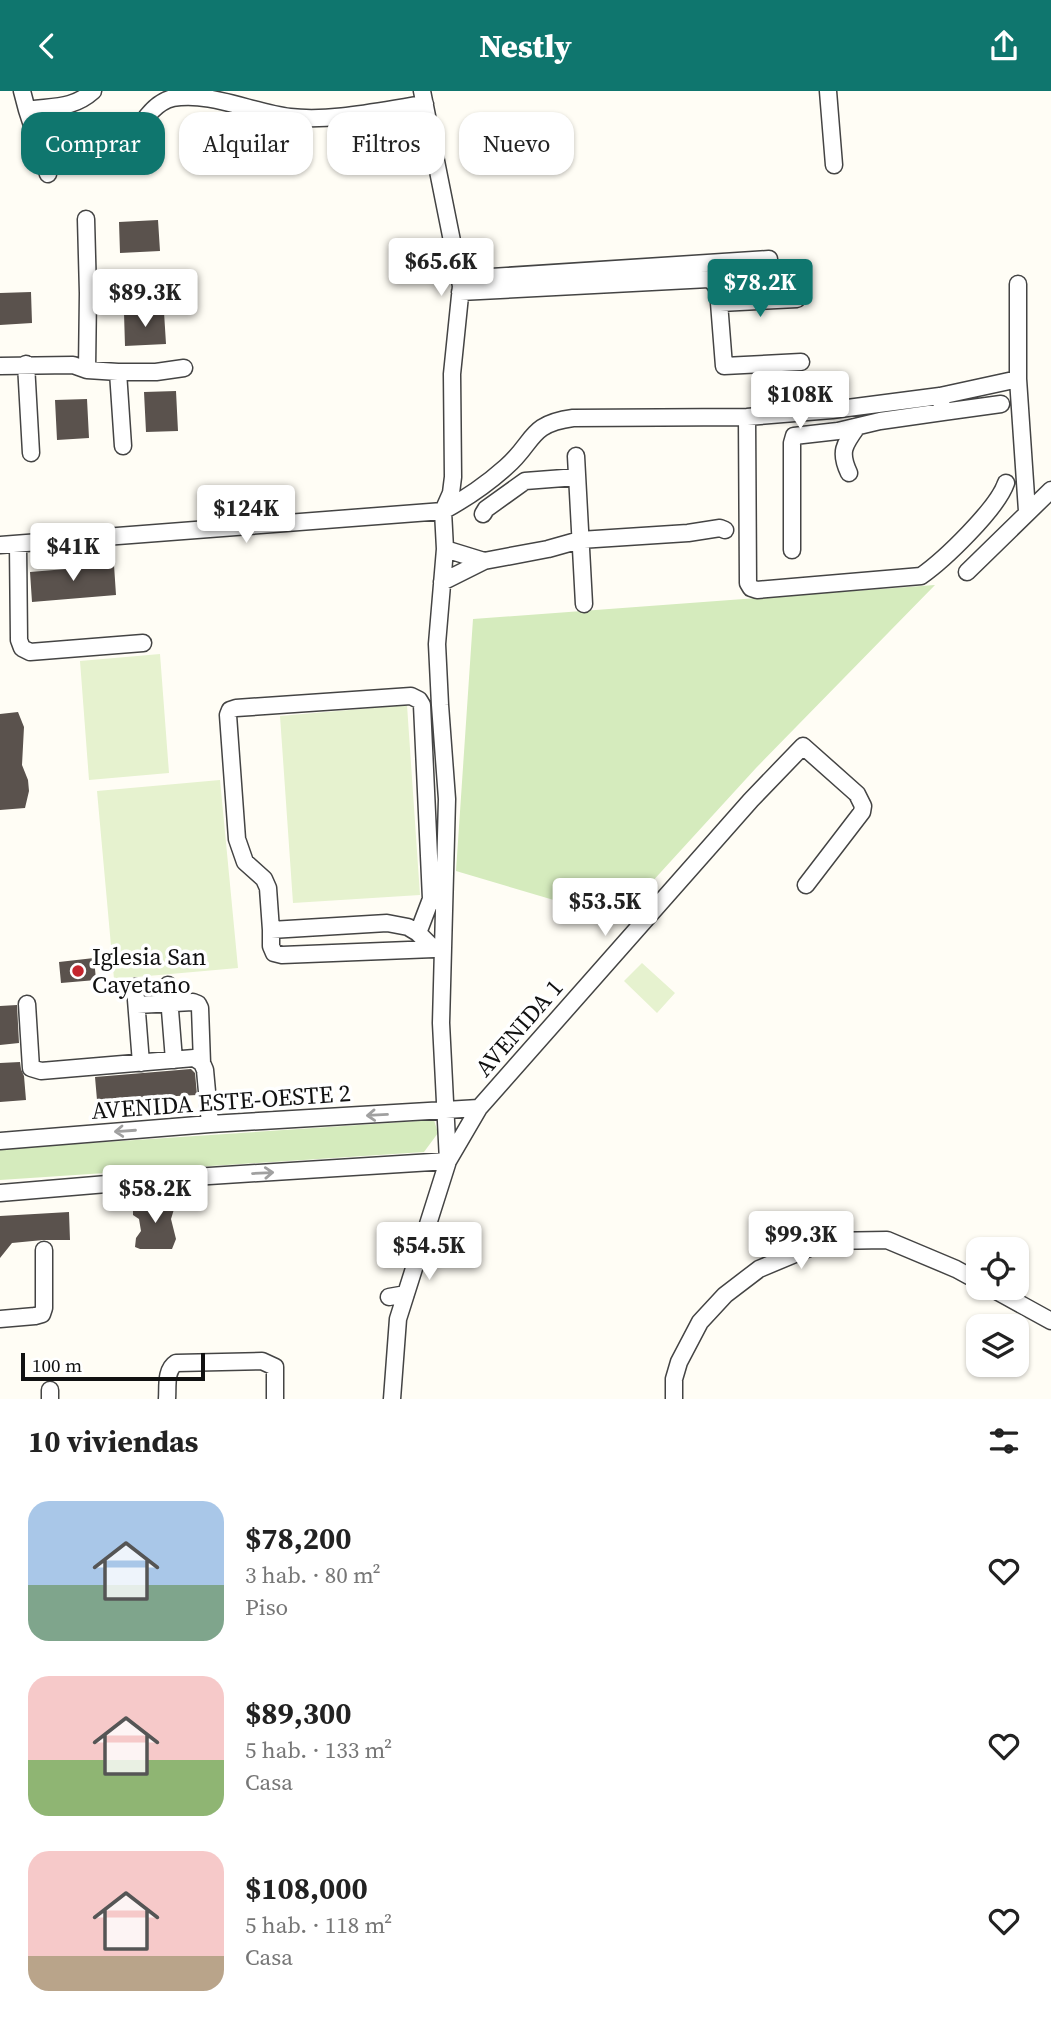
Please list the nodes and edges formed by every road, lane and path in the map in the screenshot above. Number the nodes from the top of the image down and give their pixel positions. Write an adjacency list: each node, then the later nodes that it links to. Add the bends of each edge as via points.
1 (22, 91): 5 (street)
2 (93, 91): 5 (street, via 71,106)
3 (828, 91): 7 (street)
4 (425, 95): 6 (street, via 338,116 293,117 176,97); 11 (street)
5 (27, 110)
6 (151, 112)
7 (834, 165)
8 (86, 219): 18 (street)
9 (769, 259): 11 (street)
10 (1018, 284): 21 (street)
11 (460, 286): 13 (street, via 709,279 718,290); 33 (street, via 452,374 453,477)
12 (797, 299): 13 (street)
13 (720, 303): 14 (street, via 716,367)
14 (801, 362)
15 (0, 366): 17 (street)
16 (184, 368): 19 (street)
17 (26, 370): 18 (street, via 73,374); 20 (street); 27 (street)
18 (87, 370): 19 (street)
19 (118, 372): 26 (street)
20 (0, 377)
21 (1018, 379): 22 (street); 34 (street)
22 (941, 404): 23 (street); 24 (street); 25 (street)
23 (1001, 404)
24 (747, 417): 31 (street, via 748,583 757,590 921,576 970,531); 33 (street, via 555,420 542,426 497,475)
25 (857, 427): 29 (street, via 843,451); 41 (street, via 794,436)
26 (123, 446)
27 (31, 453)
28 (576, 456): 30 (street)
29 (849, 474)
30 (577, 477): 35 (street, via 525,481); 37 (street)
31 (1006, 483)
32 (1051, 491): 34 (street)
33 (443, 511): 38 (street); 40 (street)
34 (1027, 512): 43 (street)
35 (483, 514)
36 (726, 530): 37 (street)
37 (580, 540): 42 (street); 45 (street)
38 (18, 544): 39 (street); 46 (street, via 22,648 30,652)
39 (0, 545)
40 (445, 549): 42 (street); 44 (street)
41 (792, 550)
42 (484, 561): 44 (street)
43 (967, 572)
44 (442, 582): 50 (street, via 437,665 447,799)
45 (584, 604)
46 (143, 643)
47 (806, 885): 59 (street, AVENIDA 1, via 863,806 858,794 803,746)
48 (271, 930): 49 (street, via 387,923); 49 (street, via 268,888 245,862 237,839 230,710 411,696 422,705 430,889); 50 (street, via 274,953 282,955)
49 (418, 933): 50 (street)
50 (439, 949): 60 (street)
51 (168, 985): 54 (street)
52 (135, 987): 55 (street)
53 (27, 1004): 57 (street, via 29,1059 34,1071)
54 (169, 1004): 55 (street); 56 (street); 58 (street, via 198,1004)
55 (137, 1005): 57 (street)
56 (174, 1060): 57 (street); 58 (street, via 194,1058)
57 (141, 1063)
58 (202, 1063): 61 (street)
59 (479, 1108): 60 (street, AVENIDA ESTE-OESTE 2); 63 (street, AVENIDA 1)
60 (445, 1111): 61 (street, AVENIDA ESTE-OESTE 2, one-way to 61); 63 (street)
61 (210, 1124): 62 (street, AVENIDA ESTE-OESTE 2, one-way to 62)
62 (0, 1141)
63 (448, 1161): 64 (street, one-way to 63); 67 (street)
64 (0, 1193)
65 (44, 1250): 70 (street, via 41,1314)
66 (966, 1274): 75 (street, via 887,1240 826,1241 759,1269 700,1322 679,1362)
67 (406, 1294): 68 (street); 74 (street, via 398,1319)
68 (388, 1297)
69 (1013, 1300): 71 (street)
70 (1, 1319)
71 (1051, 1321)
72 (167, 1399): 73 (street, via 169,1372 177,1363 262,1361 275,1367)
73 (275, 1399)
74 (392, 1399)
75 (674, 1399)

